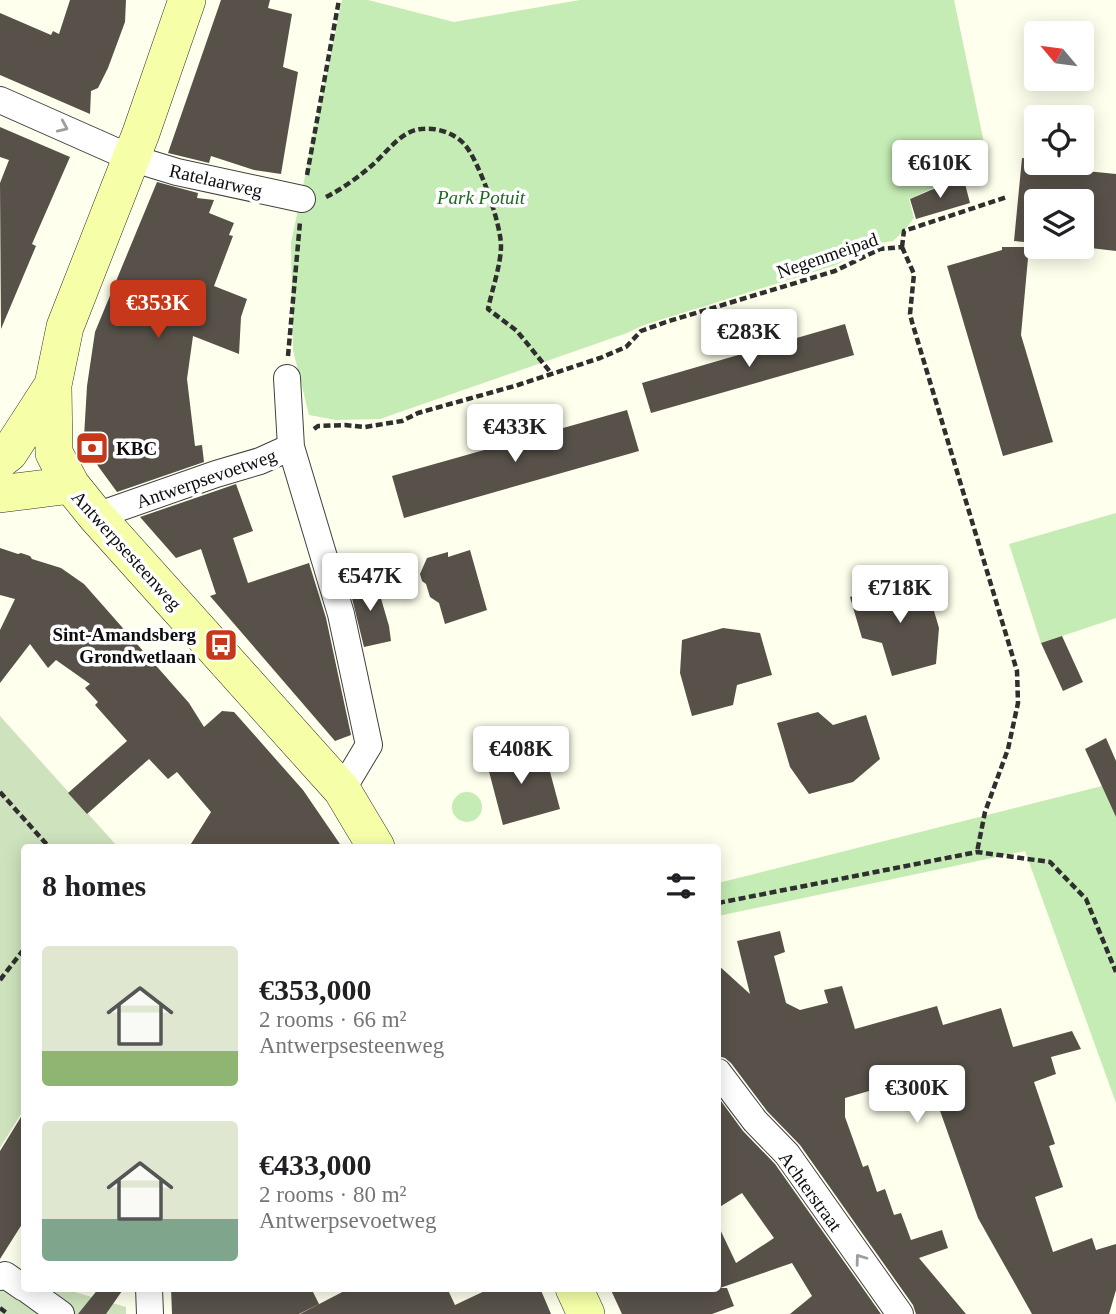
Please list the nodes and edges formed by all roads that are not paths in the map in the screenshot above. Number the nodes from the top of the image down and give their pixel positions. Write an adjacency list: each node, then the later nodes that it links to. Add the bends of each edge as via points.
1 (187, 0): 3 (main road, Antwerpsesteenweg)
2 (0, 100): 3 (street, Ratelaarweg, one-way to 3)
3 (131, 158): 4 (street, Ratelaarweg); 6 (main road, Antwerpsesteenweg, via 65,327)
4 (302, 204)
5 (287, 378): 7 (street)
6 (53, 385): 8 (main road); 9 (main road, Antwerpsesteenweg, via 54,453)
7 (291, 447): 11 (street, Antwerpsevoetweg); 12 (street, Antwerpsevoetweg, via 341,614 369,745)
8 (0, 460)
9 (71, 485): 10 (main road); 11 (main road, Antwerpsesteenweg)
10 (0, 494)
11 (96, 516): 12 (main road, Antwerpsesteenweg)
12 (342, 790): 13 (main road, Antwerpsesteenweg)
13 (374, 844)
14 (721, 1076): 23 (street, Achterstraat, one-way to 14, via 787,1154)
15 (0, 1277): 16 (street, via 5,1275)
16 (21, 1285)
17 (31, 1292): 20 (street)
18 (149, 1292): 21 (street)
19 (576, 1292): 22 (main road)
20 (61, 1314)
21 (150, 1314)
22 (586, 1314)
23 (901, 1314)

